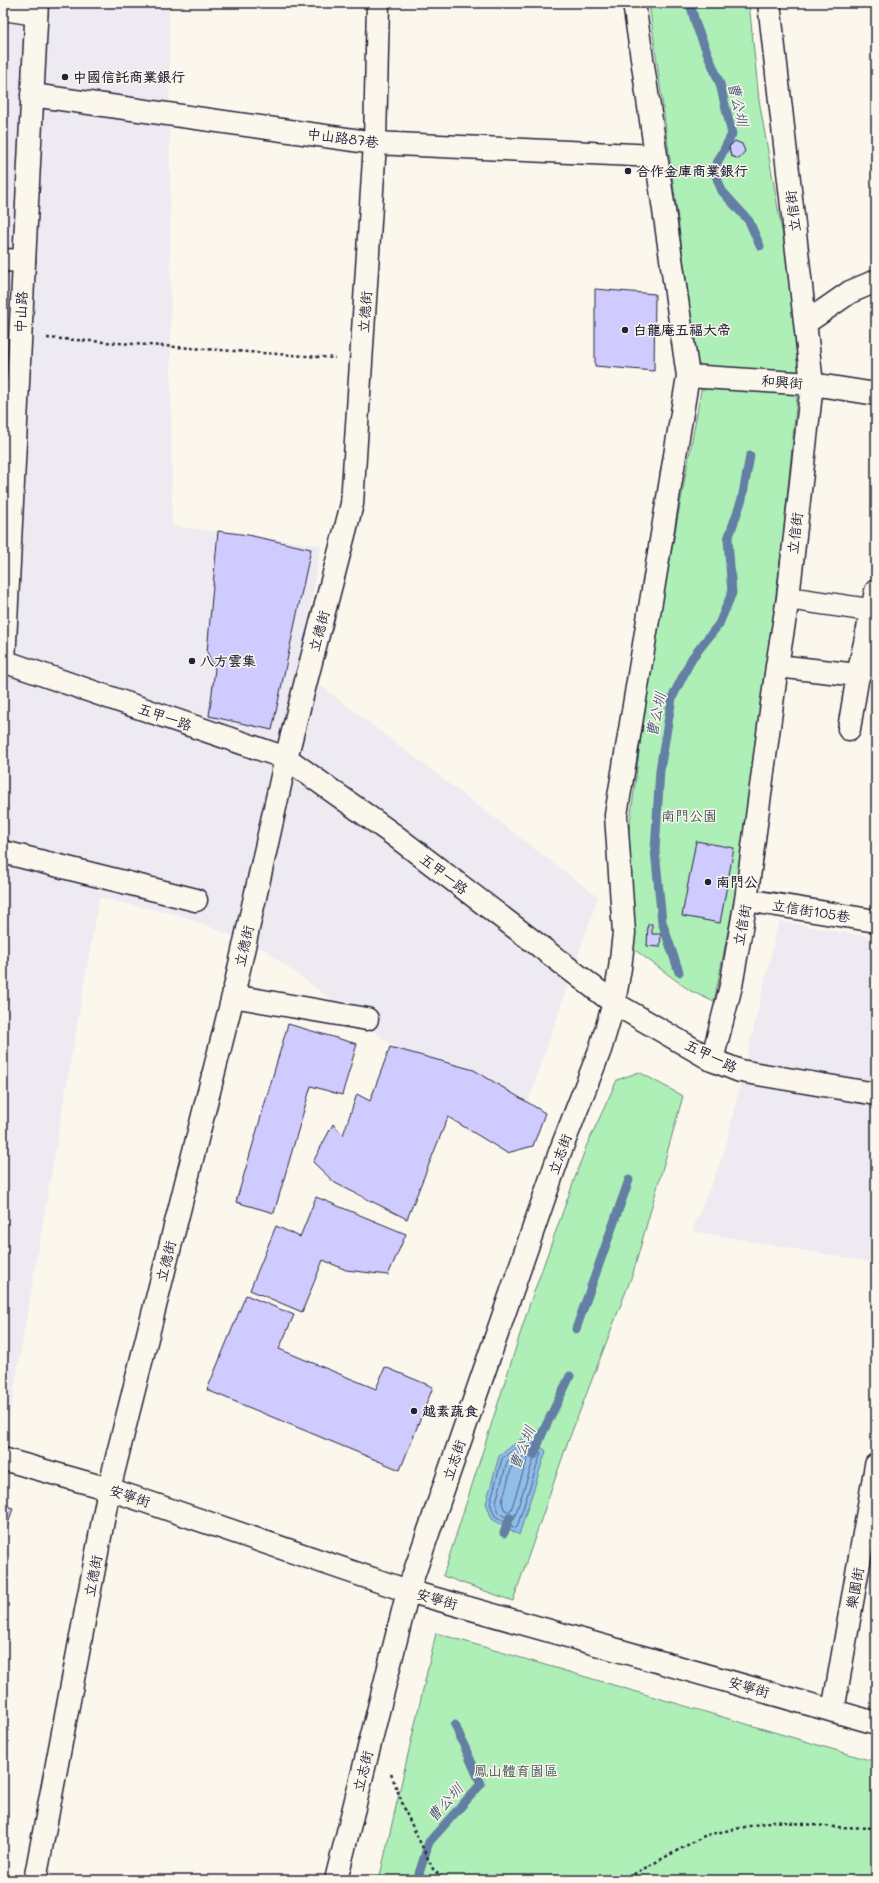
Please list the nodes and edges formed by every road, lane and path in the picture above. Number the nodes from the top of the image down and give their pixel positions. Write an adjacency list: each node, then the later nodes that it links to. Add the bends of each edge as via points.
1 (378, 3): 7 (street, 立德街)
2 (634, 3): 8 (street)
3 (769, 3): 11 (street, 立信街)
4 (3, 9): 5 (street)
5 (37, 9): 6 (street, 中山路)
6 (32, 95): 7 (street, 中山路87巷); 9 (street, 中山路)
7 (375, 144): 8 (street, 中山路87巷); 13 (street, 立德街)
8 (656, 156): 14 (street)
9 (14, 261): 12 (street, 中山路)
10 (876, 281): 11 (street, via 850,292)
11 (807, 322): 15 (street, 立信街)
12 (20, 336): 13 (path); 20 (street, 中山路)
13 (362, 360): 24 (street, 立德街, via 352,504)
14 (688, 376): 15 (street, 和興街); 30 (street, via 616,815 624,933)
15 (812, 384): 16 (street, 和興街); 17 (street, 立信街)
16 (876, 394)
17 (788, 598): 18 (street); 21 (street, 立信街)
18 (875, 604): 22 (street)
19 (876, 659): 22 (street)
20 (3, 664): 24 (street, 五甲一路)
21 (777, 666): 22 (street); 27 (street, 立信街)
22 (858, 675): 23 (street)
23 (849, 729)
24 (286, 758): 29 (street, 立德街); 30 (street, 五甲一路, via 394,835)
25 (3, 852): 26 (street)
26 (196, 900)
27 (746, 900): 28 (street, 立信街105巷); 32 (street, 立信街, via 731,986)
28 (876, 921)
29 (233, 996): 31 (street); 36 (street, 立德街)
30 (614, 1003): 32 (street, 五甲一路); 37 (street, 立志街, via 600,1050 560,1152)
31 (367, 1019)
32 (712, 1060): 33 (street, 五甲一路, via 740,1071)
33 (876, 1094)
34 (3, 1459): 36 (street, 安寧街)
35 (876, 1465): 38 (street, 樂園街)
36 (109, 1489): 37 (street, 安寧街); 42 (street, 立德街)
37 (408, 1591): 38 (street, 安寧街); 43 (street, 立志街)
38 (833, 1711): 39 (street, 安寧街)
39 (876, 1723)
40 (390, 1772): 44 (path, via 433,1869)
41 (876, 1828): 45 (path, via 774,1821 706,1835)
42 (35, 1880)
43 (336, 1880)
44 (444, 1880)
45 (623, 1880)

